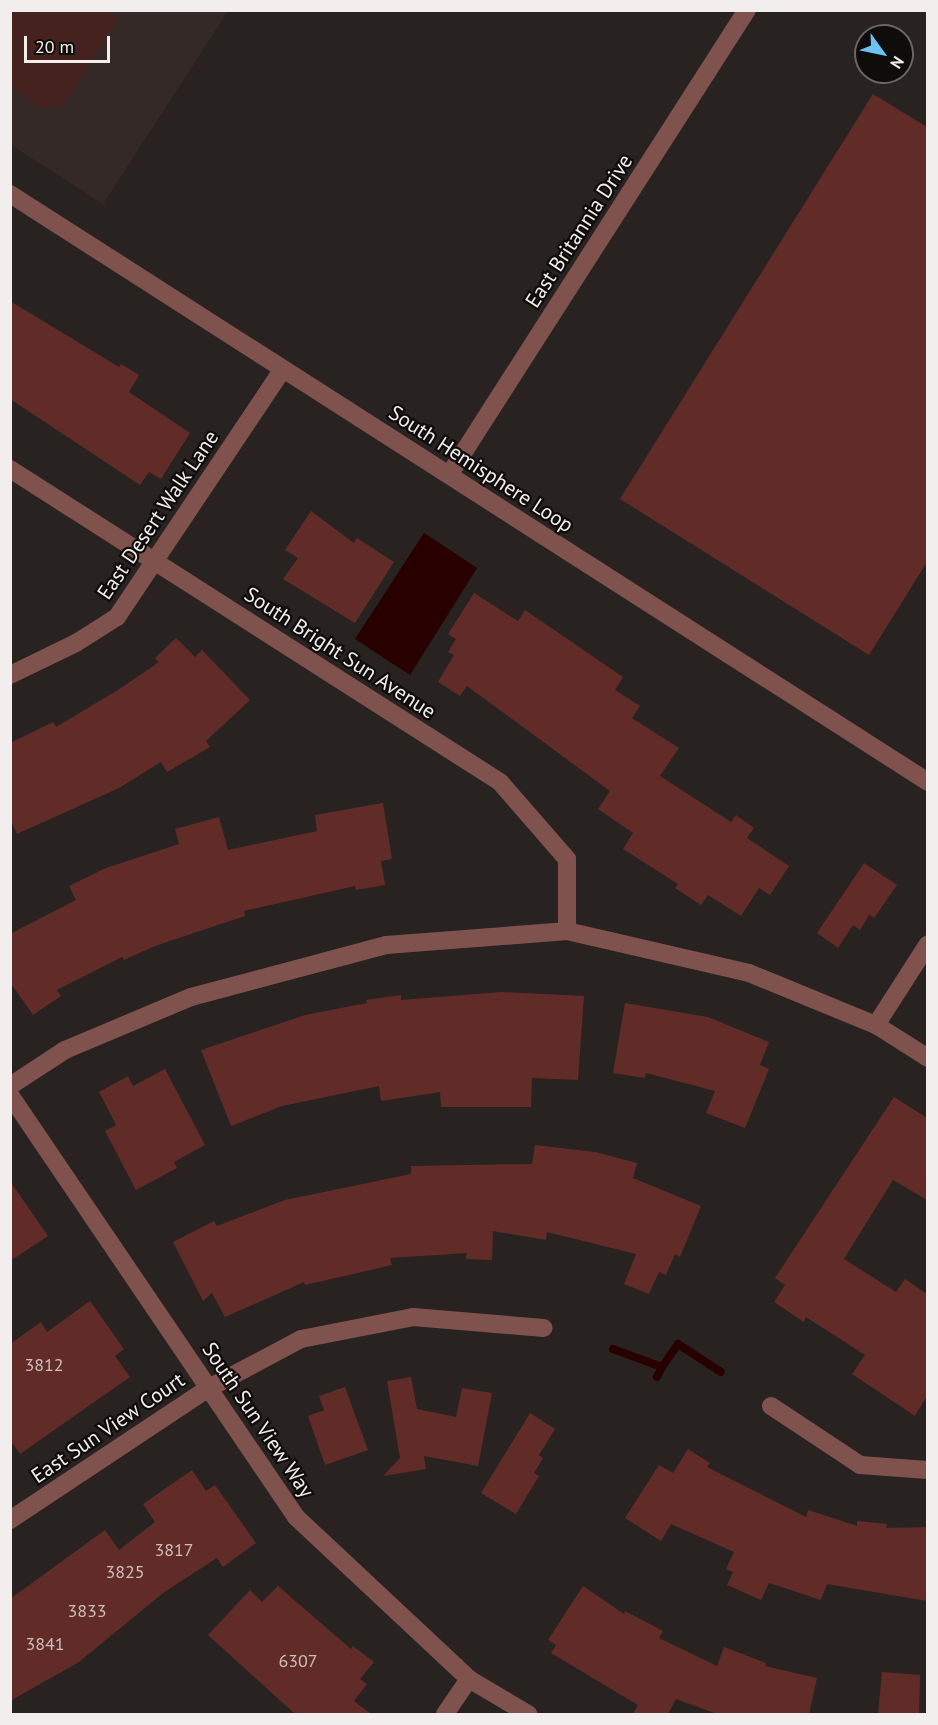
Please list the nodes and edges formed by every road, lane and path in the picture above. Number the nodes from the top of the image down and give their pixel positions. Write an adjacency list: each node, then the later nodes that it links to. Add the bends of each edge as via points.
1 (747, 10): 5 (street, East Britannia Drive)
2 (10, 194): 3 (street, South Hemisphere Loop)
3 (283, 369): 5 (street, South Hemisphere Loop); 6 (street, East Desert Walk Lane)
4 (10, 469): 6 (street, South Bright Sun Avenue)
5 (449, 475): 8 (street, South Hemisphere Loop)
6 (156, 562): 7 (street, East Desert Walk Lane, via 117,617 76,643); 9 (street, South Bright Sun Avenue, via 500,782 567,859)
7 (10, 675)
8 (927, 782)
9 (567, 931): 11 (street, via 749,973); 13 (street, via 386,945 191,997 66,1050)
10 (927, 944): 11 (street)
11 (876, 1025): 12 (street)
12 (927, 1058)
13 (10, 1086)
14 (10, 1095): 16 (street, South Sun View Way)
15 (544, 1328): 16 (street, East Sun View Court, via 413,1317 301,1339)
16 (209, 1388): 19 (street, East Sun View Court); 20 (street, South Sun View Way, via 296,1517)
17 (771, 1406): 18 (street, via 860,1465)
18 (927, 1470)
19 (10, 1520)
20 (469, 1679): 21 (street); 22 (street, South Sun View Way)
21 (445, 1714)
22 (528, 1714)

